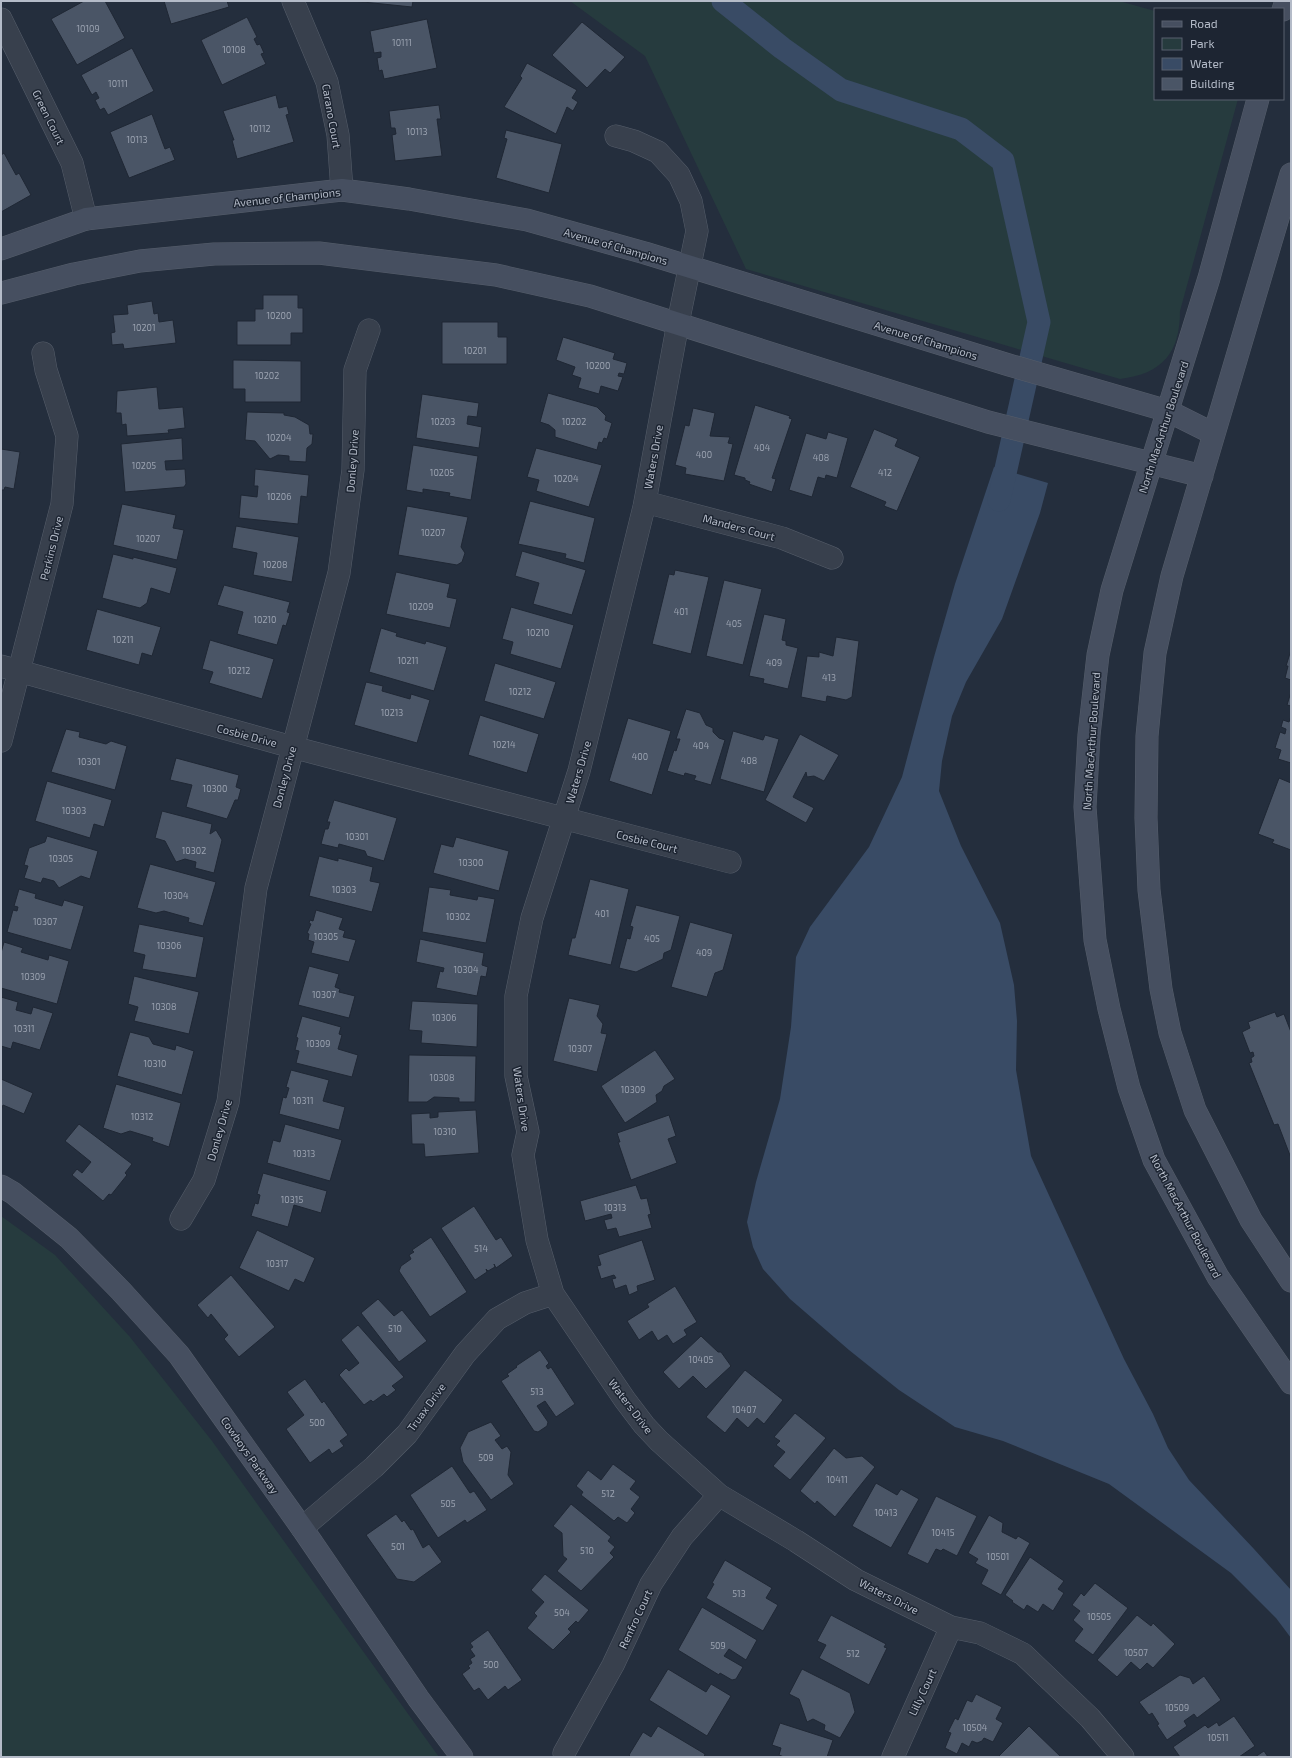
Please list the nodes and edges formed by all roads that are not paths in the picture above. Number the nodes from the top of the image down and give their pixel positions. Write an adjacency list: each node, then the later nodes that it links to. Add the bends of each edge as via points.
1 (294, 1): 6 (street, Carano Court, via 327,82 338,135)
2 (1, 20): 7 (street, Green Court, via 72,164)
3 (1258, 100): 14 (street, North MacArthur Boulevard, via 1209,278)
4 (616, 136): 9 (street, Waters Drive, via 658,152 679,176 691,201 696,231)
5 (1291, 174): 15 (street)
6 (342, 190): 7 (street, Avenue of Champions); 9 (street, Avenue of Champions, via 527,220)
7 (86, 219): 8 (street, Avenue of Champions)
8 (1, 249)
9 (689, 266): 11 (street, Waters Drive); 14 (street, Avenue of Champions, via 1009,365)
10 (1, 293): 11 (street, via 74,274 140,261 214,254 319,253 496,275 590,296)
11 (678, 323): 16 (street, via 988,422); 18 (street, Waters Drive)
12 (369, 330): 22 (street, Donley Drive, via 355,370 353,470 339,573)
13 (43, 353): 20 (street, Perkins Drive, via 67,436 62,504)
14 (1168, 411): 15 (street, Avenue of Champions); 16 (street, North MacArthur Boulevard)
15 (1214, 434): 17 (street)
16 (1151, 463): 17 (street); 29 (street, North MacArthur Boulevard, via 1112,590 1098,655 1089,735 1085,807 1095,940 1129,1088 1154,1160 1218,1277)
17 (1202, 476): 27 (street, via 1172,576 1155,653 1147,736 1146,818 1149,890 1161,990 1170,1033 1195,1110 1251,1220)
18 (645, 502): 19 (street, Manders Court, via 782,538); 23 (street, Waters Drive, via 596,708)
19 (832, 558)
20 (10, 669): 21 (street, Perkins Drive); 22 (street, Cosbie Drive)
21 (1, 741)
22 (292, 747): 23 (street, Cosbie Drive); 26 (street, Donley Drive, via 256,888 228,1102 204,1180)
23 (564, 820): 24 (street, Cosbie Court); 28 (street, Waters Drive, via 532,918 516,996 516,1076 528,1132 523,1155 537,1240)
24 (730, 862)
25 (1, 1186): 31 (street, Cowboys Parkway, via 69,1238 179,1355)
26 (181, 1219)
27 (1291, 1281)
28 (553, 1294): 30 (street, Waters Drive, via 644,1425); 31 (street, Truax Drive, via 525,1303 497,1319 465,1354 407,1434 374,1467)
29 (1291, 1383)
30 (719, 1495): 32 (street, Waters Drive, via 856,1580); 33 (street, Renfro Court, via 682,1537 651,1584 613,1665)
31 (302, 1528): 34 (street, Cowboys Parkway, via 418,1698)
32 (951, 1627): 35 (street, Lilly Court); 36 (street, Waters Drive, via 980,1633 1023,1654 1090,1718)
33 (564, 1753)
34 (462, 1757)
35 (893, 1757)
36 (1124, 1757)

